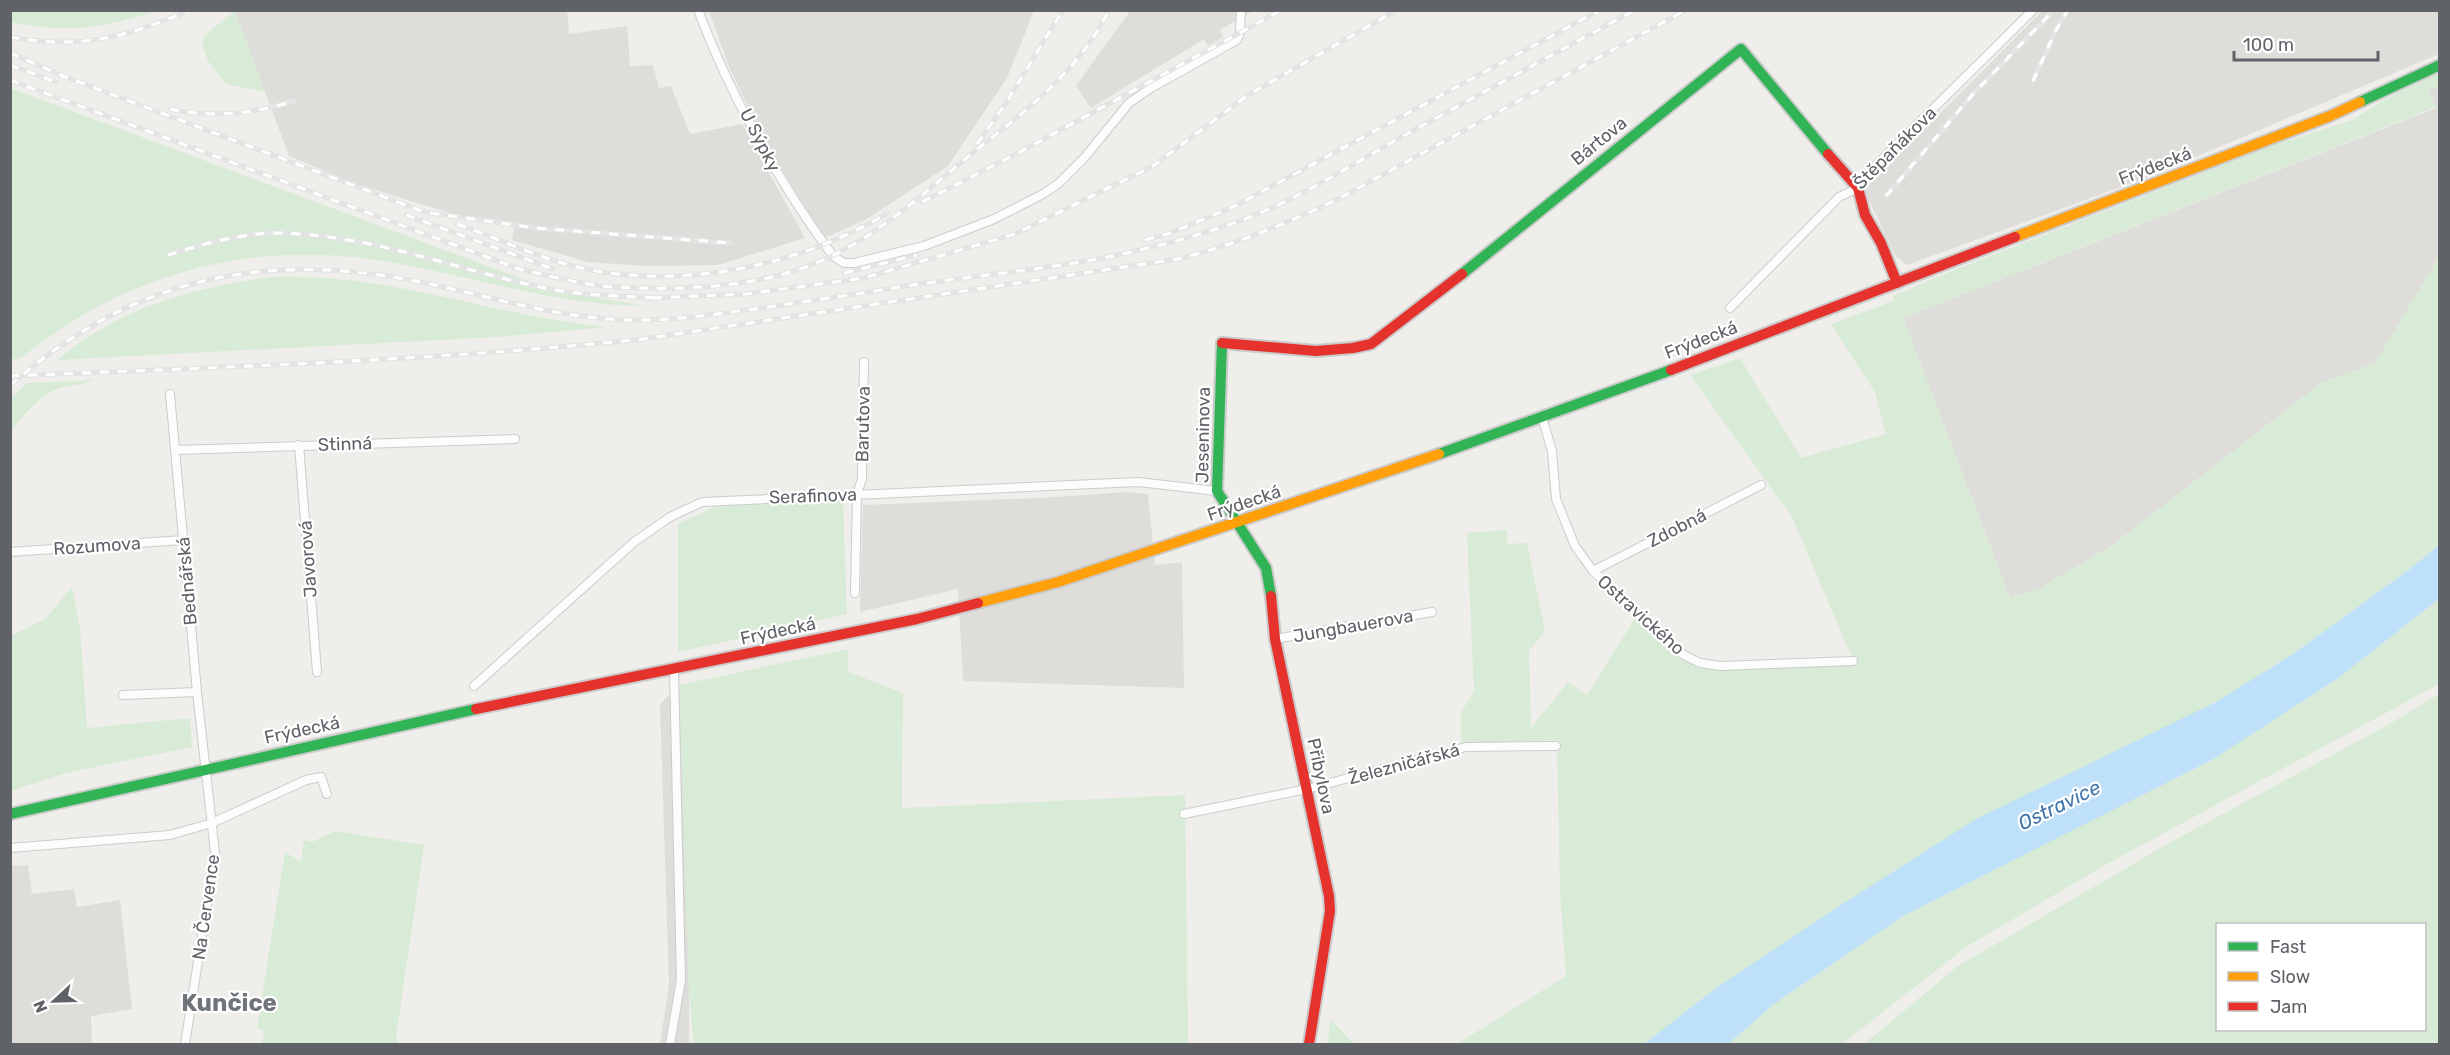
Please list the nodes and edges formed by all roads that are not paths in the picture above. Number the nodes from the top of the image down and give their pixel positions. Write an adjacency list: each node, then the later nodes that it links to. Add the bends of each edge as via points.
1 (698, 10): 2 (street, U Sýpky, via 712,48 782,183 837,260 844,263 924,246 994,219 1043,194 1085,157 1129,104 1237,40)
2 (1241, 10)
3 (2033, 10): 5 (street, Štěpaňákova, via 1866,175)
4 (2439, 64): 6 (main road, Frýdecká, via 2330,116)
5 (1858, 188): 6 (main road, Bártova, via 1865,215); 7 (street, Štěpaňákova, via 1839,196); 8 (main road, Bártova, via 1741,49 1371,344 1353,349 1294,350)
6 (1897, 283): 11 (main road, Frýdecká)
7 (1730, 308)
8 (1222, 342): 16 (main road, Jeseninova)
9 (864, 362): 17 (street, Barutova, via 862,479)
10 (170, 394): 14 (street, Bednářská)
11 (1542, 417): 18 (main road, Frýdecká); 21 (street, Ostravického, via 1552,451 1556,499 1575,546)
12 (515, 439): 13 (street, Stinná)
13 (299, 445): 14 (street, Stinná); 27 (street, Javorová)
14 (176, 450): 19 (street, Bednářská)
15 (1761, 485): 21 (street, Zdobná)
16 (1217, 491): 17 (street, Serafinova, via 1138,482); 18 (main road, Jeseninova)
17 (857, 494): 22 (street, Barutova); 28 (street, Serafinova, via 702,502 670,517 634,542)
18 (1237, 523): 24 (main road, Přibylova, via 1266,568); 26 (main road, Frýdecká, via 977,605)
19 (183, 540): 20 (street, Rozumova); 29 (street, Bednářská)
20 (10, 552)
21 (1593, 571): 25 (street, Ostravického, via 1666,642 1700,663 1721,666)
22 (855, 593)
23 (1432, 612): 24 (street, Jungbauerova)
24 (1275, 639): 33 (main road, Přibylova)
25 (1853, 662)
26 (674, 670): 32 (main road, Frýdecká); 40 (street, via 681,980)
27 (317, 672)
28 (474, 686)
29 (197, 692): 30 (street); 32 (street, Bednářská)
30 (123, 695)
31 (1556, 746): 33 (street, Železničářská, via 1466,747)
32 (204, 769): 35 (main road, Frýdecká); 37 (street, Na Července)
33 (1307, 789): 36 (street, Železničářská); 41 (main road, Přibylova, via 1330,911)
34 (327, 794): 37 (street, via 321,777 306,780)
35 (10, 813)
36 (1184, 814)
37 (212, 823): 38 (street, via 170,835); 39 (street, Na Července, via 215,853)
38 (10, 848)
39 (185, 1044)
40 (670, 1044)
41 (1310, 1044)

